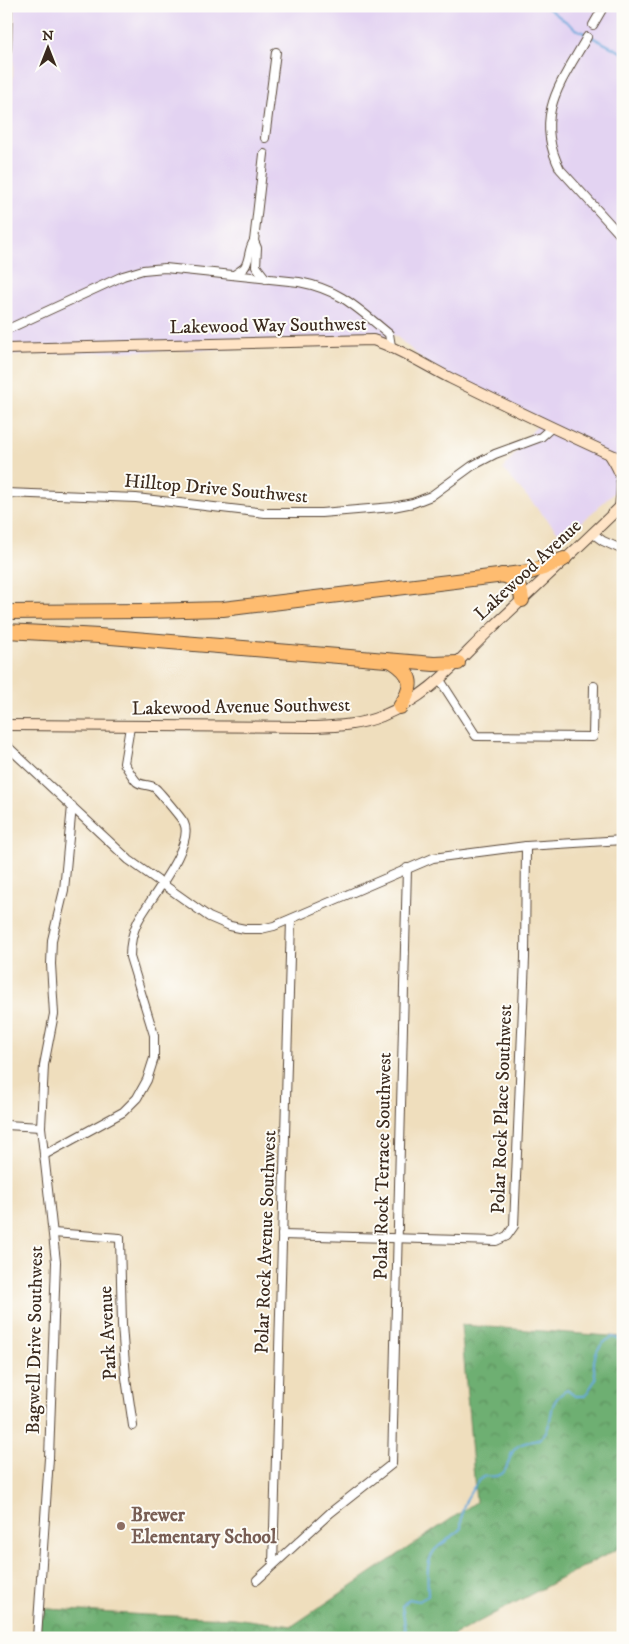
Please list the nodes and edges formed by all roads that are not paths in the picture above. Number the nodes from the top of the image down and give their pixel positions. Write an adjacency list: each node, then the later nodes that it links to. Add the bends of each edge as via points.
1 (7, 6): 5 (street)
2 (604, 6): 3 (street)
3 (594, 25)
4 (587, 37): 9 (street, via 556,92 550,115 550,142 560,169)
5 (6, 49)
6 (276, 52): 7 (street)
7 (266, 138)
8 (264, 154): 10 (street)
9 (623, 238)
10 (254, 241): 11 (street, via 244,268); 12 (street, via 256,266)
11 (234, 275): 12 (street); 13 (street, via 165,268 143,270 123,276)
12 (266, 279): 14 (street, via 317,286 339,295 389,334)
13 (6, 330)
14 (391, 346): 15 (street, Lakewood Way Southwest, via 368,340); 16 (street, Lakewood Way Southwest)
15 (6, 349)
16 (551, 428): 17 (street, Lakewood Way Southwest); 19 (street, Hilltop Drive Southwest, via 541,437 472,466 431,496 393,507 321,513 266,513 136,498)
17 (609, 454): 18 (street, Lakewood Way Southwest); 20 (street, via 621,472)
18 (623, 460)
19 (6, 493)
20 (622, 505): 21 (street, Lakewood Avenue)
21 (592, 533): 22 (street); 23 (street, Lakewood Avenue)
22 (623, 550)
23 (564, 559): 24 (highway, via 543,568); 25 (street, Lakewood Avenue)
24 (502, 575): 25 (highway, via 517,584); 26 (highway, via 223,609)
25 (522, 600): 29 (street, Lakewood Avenue)
26 (6, 612)
27 (10, 631): 28 (highway, via 108,636)
28 (391, 661): 29 (highway); 32 (highway, via 409,678 409,690)
29 (458, 663): 30 (street, Lakewood Avenue Southwest)
30 (440, 680): 31 (street, via 476,736 593,737); 32 (street, Lakewood Avenue Southwest)
31 (594, 686)
32 (400, 707): 34 (street, Lakewood Avenue Southwest, via 369,721 340,726)
33 (6, 725): 34 (street, Lakewood Avenue Southwest)
34 (130, 726): 40 (street, via 124,763 138,783 155,788 184,824 186,837)
35 (6, 745): 36 (street)
36 (72, 806): 40 (street, via 129,860); 43 (street, Bagwell Drive Southwest, via 64,890 52,940 54,1014 44,1065)
37 (623, 840): 38 (street)
38 (526, 846): 39 (street, via 433,858); 47 (street, Polar Rock Place Southwest, via 525,958 514,1226 507,1236 496,1241)
39 (407, 868): 41 (street); 47 (street, Polar Rock Terrace Southwest)
40 (163, 884): 41 (street, via 209,917 230,926 261,929); 44 (street, via 138,921 130,952 154,1035 154,1058 147,1080 137,1098 123,1112)
41 (291, 920): 46 (street, Polar Rock Avenue Southwest)
42 (6, 1125): 43 (street)
43 (41, 1127): 44 (street, Bagwell Drive Southwest)
44 (44, 1155): 45 (street, Bagwell Drive Southwest)
45 (52, 1233): 48 (street, Park Avenue, via 120,1238 122,1325); 51 (street, Bagwell Drive Southwest, via 56,1262 49,1458)
46 (282, 1235): 47 (street, Polar Rock Place Southwest); 49 (street, Polar Rock Avenue Southwest)
47 (398, 1238): 49 (street, Polar Rock Terrace Southwest, via 392,1464)
48 (133, 1426)
49 (273, 1564): 50 (street)
50 (257, 1580)
51 (37, 1638)

